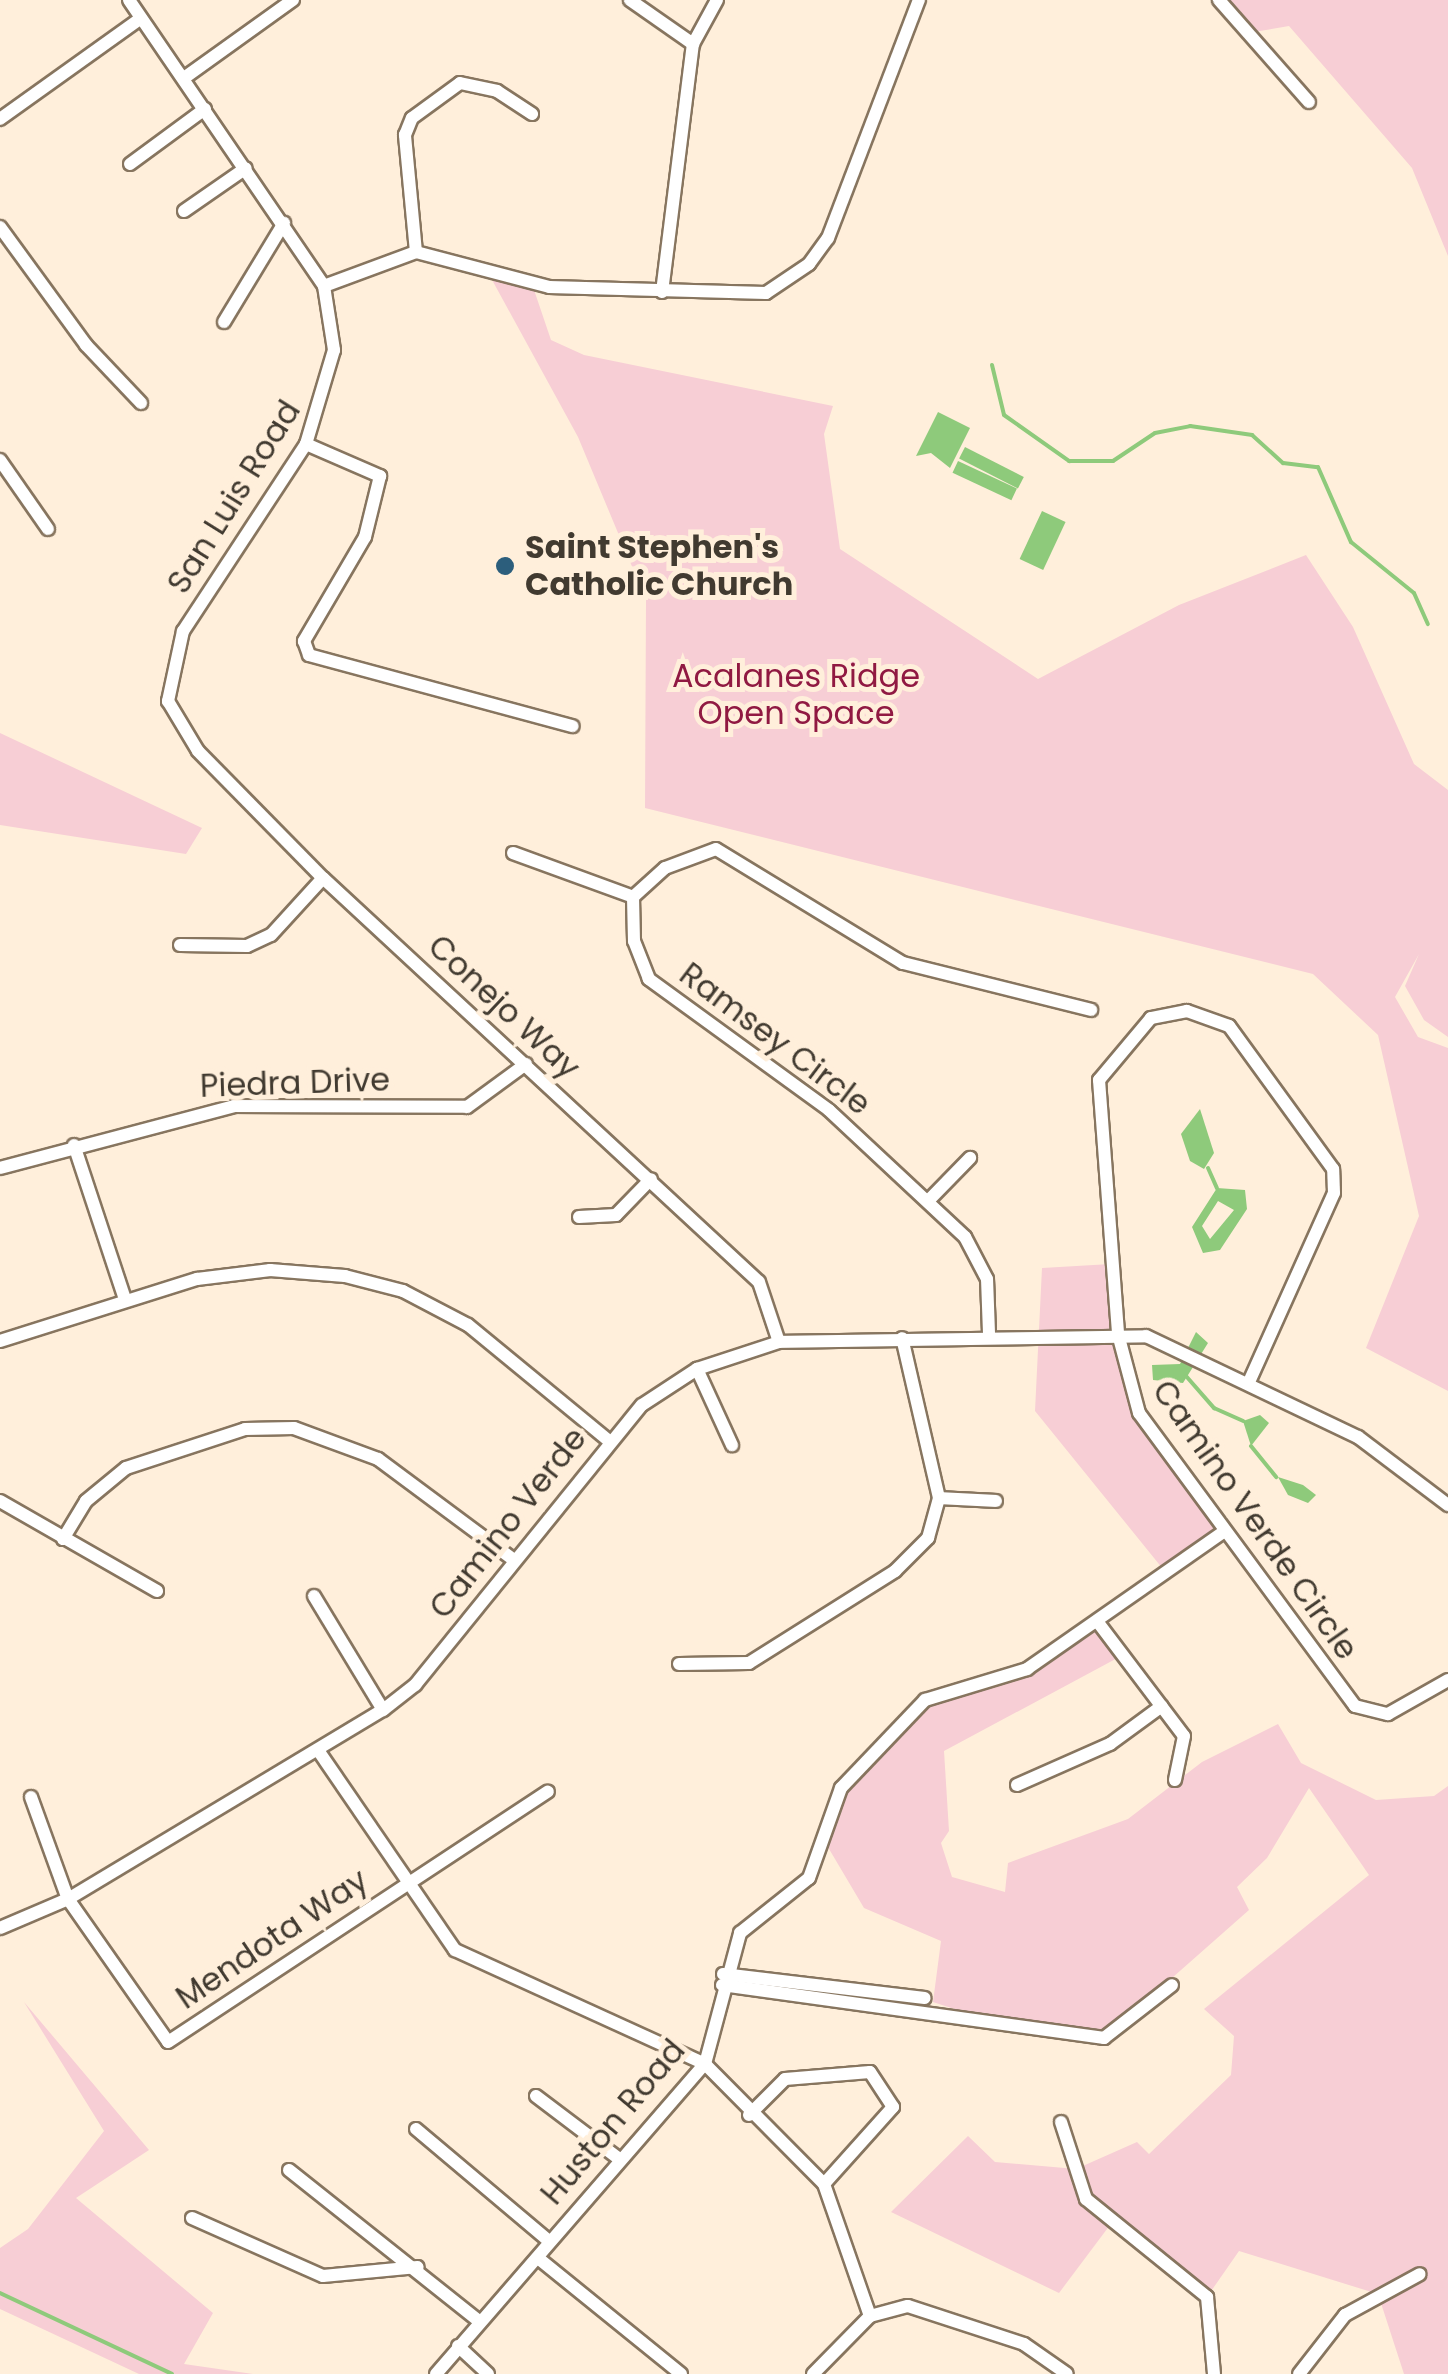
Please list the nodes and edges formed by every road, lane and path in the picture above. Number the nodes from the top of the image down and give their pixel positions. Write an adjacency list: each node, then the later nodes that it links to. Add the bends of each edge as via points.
1 (129, 0): 7 (street, San Luis Road)
2 (293, 0): 9 (street)
3 (630, 0): 8 (street)
4 (718, 0): 8 (street)
5 (919, 0): 21 (street, via 867,150 809,264 766,293)
6 (1220, 0): 10 (street)
7 (141, 18): 9 (street, San Luis Road); 13 (street)
8 (693, 44): 21 (street)
9 (184, 78): 11 (street, San Luis Road)
10 (1310, 102)
11 (205, 109): 14 (street); 15 (street, San Luis Road)
12 (532, 114): 19 (street, via 497,91 460,83 412,118 405,135)
13 (0, 119)
14 (130, 164)
15 (246, 168): 16 (street); 17 (street, San Luis Road)
16 (184, 211)
17 (284, 223): 20 (street, San Luis Road); 22 (street)
18 (0, 227): 23 (street, via 86,345)
19 (416, 252): 20 (street); 21 (street, via 549,287)
20 (324, 286): 24 (street, San Luis Road, via 332,364)
21 (662, 292)
22 (224, 322)
23 (141, 402)
24 (306, 444): 27 (street, San Luis Road, via 183,631 168,702); 28 (street, via 380,476 364,537 304,640 309,655)
25 (0, 460): 26 (street)
26 (48, 530)
27 (178, 719): 30 (street, Conejo Way)
28 (573, 726)
29 (513, 853): 31 (street)
30 (323, 878): 32 (street, via 271,935 247,946); 34 (street, Conejo Way)
31 (633, 897): 33 (street, via 665,868 716,849 903,963); 39 (street, Ramsey Circle, via 634,940 650,980 829,1110)
32 (180, 945)
33 (1091, 1010)
34 (526, 1064): 35 (street, Piedra Drive, via 467,1107 234,1106); 38 (street, Conejo Way)
35 (74, 1145): 37 (street, Piedra Drive); 41 (street)
36 (970, 1158): 39 (street)
37 (0, 1168)
38 (651, 1179): 40 (street, via 616,1215); 46 (street, Conejo Way, via 758,1282)
39 (929, 1200): 42 (street, Ramsey Circle, via 965,1236 987,1279)
40 (579, 1217)
41 (124, 1298): 45 (street); 49 (street, via 270,1270 403,1291 468,1325)
42 (989, 1333): 43 (street, Camino Verde); 44 (street, Camino Verde)
43 (1118, 1334): 48 (street, Camino Verde Circle, via 1178,1347); 48 (street, via 1099,1080 1151,1018 1187,1012 1250,1045 1333,1169 1334,1192); 55 (street, Camino Verde Circle, via 1139,1413)
44 (902, 1338): 46 (street, Camino Verde); 51 (street)
45 (0, 1341)
46 (780, 1342): 47 (street, Camino Verde)
47 (697, 1370): 49 (street, Camino Verde); 50 (street)
48 (1249, 1382): 54 (street, Camino Verde Circle, via 1358,1437 1431,1484)
49 (608, 1440): 57 (street, Camino Verde)
50 (732, 1444)
51 (939, 1498): 53 (street); 61 (street, via 928,1538 895,1571 749,1664)
52 (0, 1501): 56 (street)
53 (996, 1501)
54 (1448, 1505)
55 (1225, 1531): 60 (street, Huston Road); 62 (street, Camino Verde Circle, via 1355,1706 1388,1714)
56 (63, 1539): 57 (street, via 86,1501 126,1468 244,1429 294,1428 378,1458); 58 (street)
57 (514, 1560): 64 (street, Camino Verde, via 415,1686)
58 (157, 1591)
59 (314, 1596): 64 (street)
60 (1100, 1624): 63 (street); 73 (street, Huston Road, via 1027,1669 925,1700 841,1788 808,1878 740,1933)
61 (679, 1664)
62 (1448, 1680)
63 (1162, 1706): 66 (street, via 1184,1736); 67 (street, via 1110,1744)
64 (383, 1710): 65 (street, Camino Verde)
65 (320, 1753): 70 (street); 71 (street, Camino Verde)
66 (1175, 1780)
67 (1018, 1785)
68 (548, 1790): 70 (street, Mendota Way)
69 (31, 1797): 71 (street)
70 (407, 1882): 71 (street, Mendota Way, via 168,2042); 76 (street, via 455,1950)
71 (68, 1899): 72 (street, Camino Verde)
72 (0, 1928)
73 (723, 1980): 74 (street, via 1104,2038); 75 (street); 76 (street, Huston Road)
74 (1172, 1985)
75 (925, 1998)
76 (705, 2064): 78 (street); 81 (street, Huston Road)
77 (536, 2096): 81 (street)
78 (749, 2115): 83 (street); 83 (street, via 785,2079 870,2072 894,2107)
79 (1061, 2122): 97 (street, via 1086,2199 1206,2297)
80 (416, 2129): 85 (street)
81 (618, 2158): 85 (street, Huston Road)
82 (289, 2170): 87 (street)
83 (824, 2184): 89 (street)
84 (192, 2218): 87 (street, via 323,2276)
85 (548, 2241): 86 (street, Huston Road)
86 (538, 2258): 90 (street, Huston Road); 94 (street)
87 (418, 2268): 90 (street)
88 (1420, 2274): 98 (street, via 1344,2315)
89 (870, 2316): 95 (street); 96 (street, via 908,2306 1024,2344)
90 (480, 2321): 91 (street, Huston Road)
91 (458, 2346): 92 (street, Huston Road); 93 (street)
92 (436, 2374)
93 (488, 2374)
94 (681, 2374)
95 (813, 2374)
96 (1066, 2374)
97 (1214, 2374)
98 (1299, 2374)

